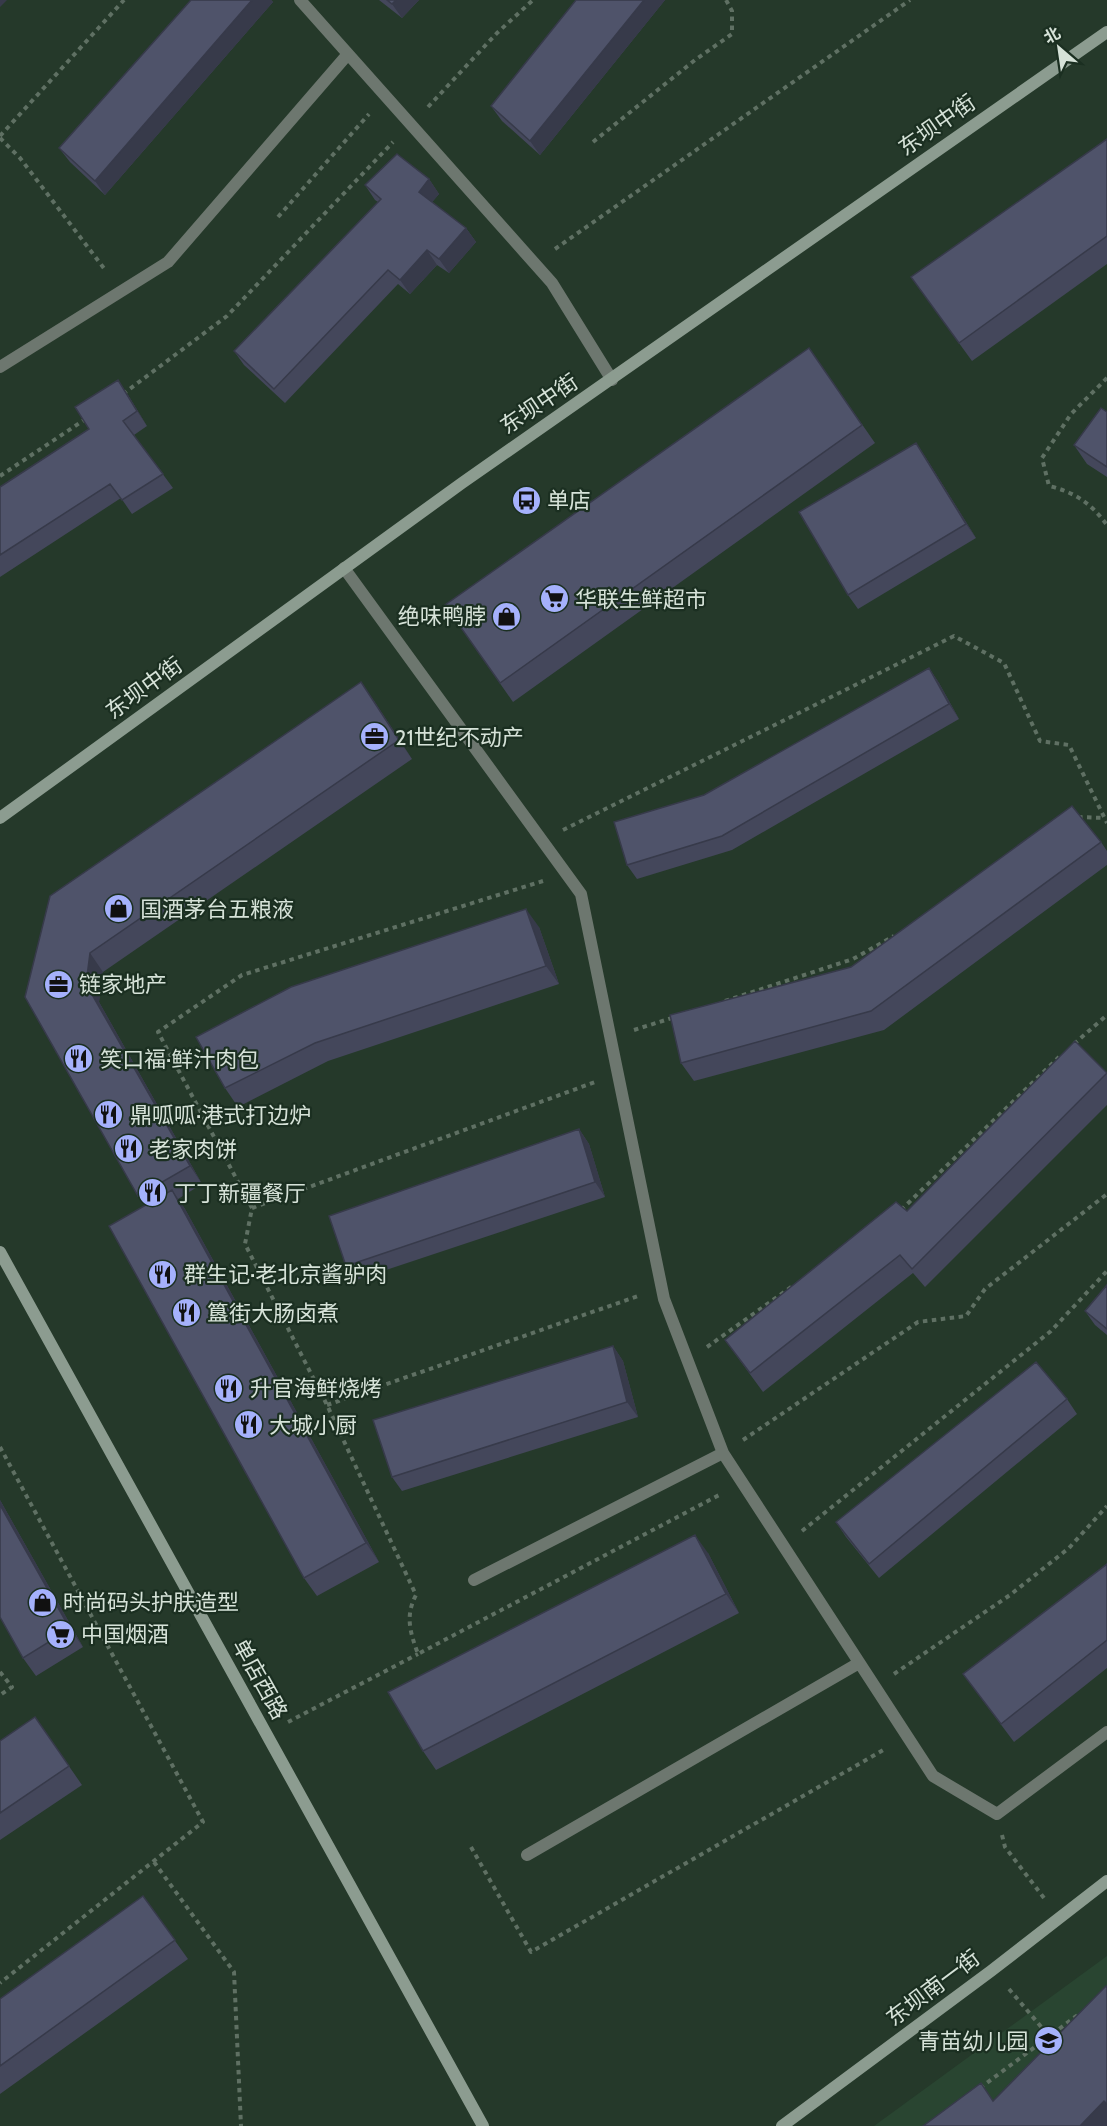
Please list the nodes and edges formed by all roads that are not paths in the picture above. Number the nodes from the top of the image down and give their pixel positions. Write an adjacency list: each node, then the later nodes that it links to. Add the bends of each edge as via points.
1 (300, 0): 3 (street)
2 (1107, 32): 5 (street, 东坝中街)
3 (348, 54): 4 (street, via 168,262); 5 (street, via 552,283)
4 (0, 368)
5 (612, 380): 6 (street, 东坝中街)
6 (344, 568): 7 (street, 东坝中街); 9 (street, via 581,894 662,1288)
7 (0, 818)
8 (0, 1252): 15 (street, 单店西路)
9 (723, 1454): 10 (street); 11 (street)
10 (474, 1580)
11 (859, 1663): 12 (street, via 933,1776 998,1814); 13 (street)
12 (1107, 1732)
13 (527, 1855)
14 (1107, 1881): 16 (street, 东坝南一街)
15 (483, 2126)
16 (782, 2126)

